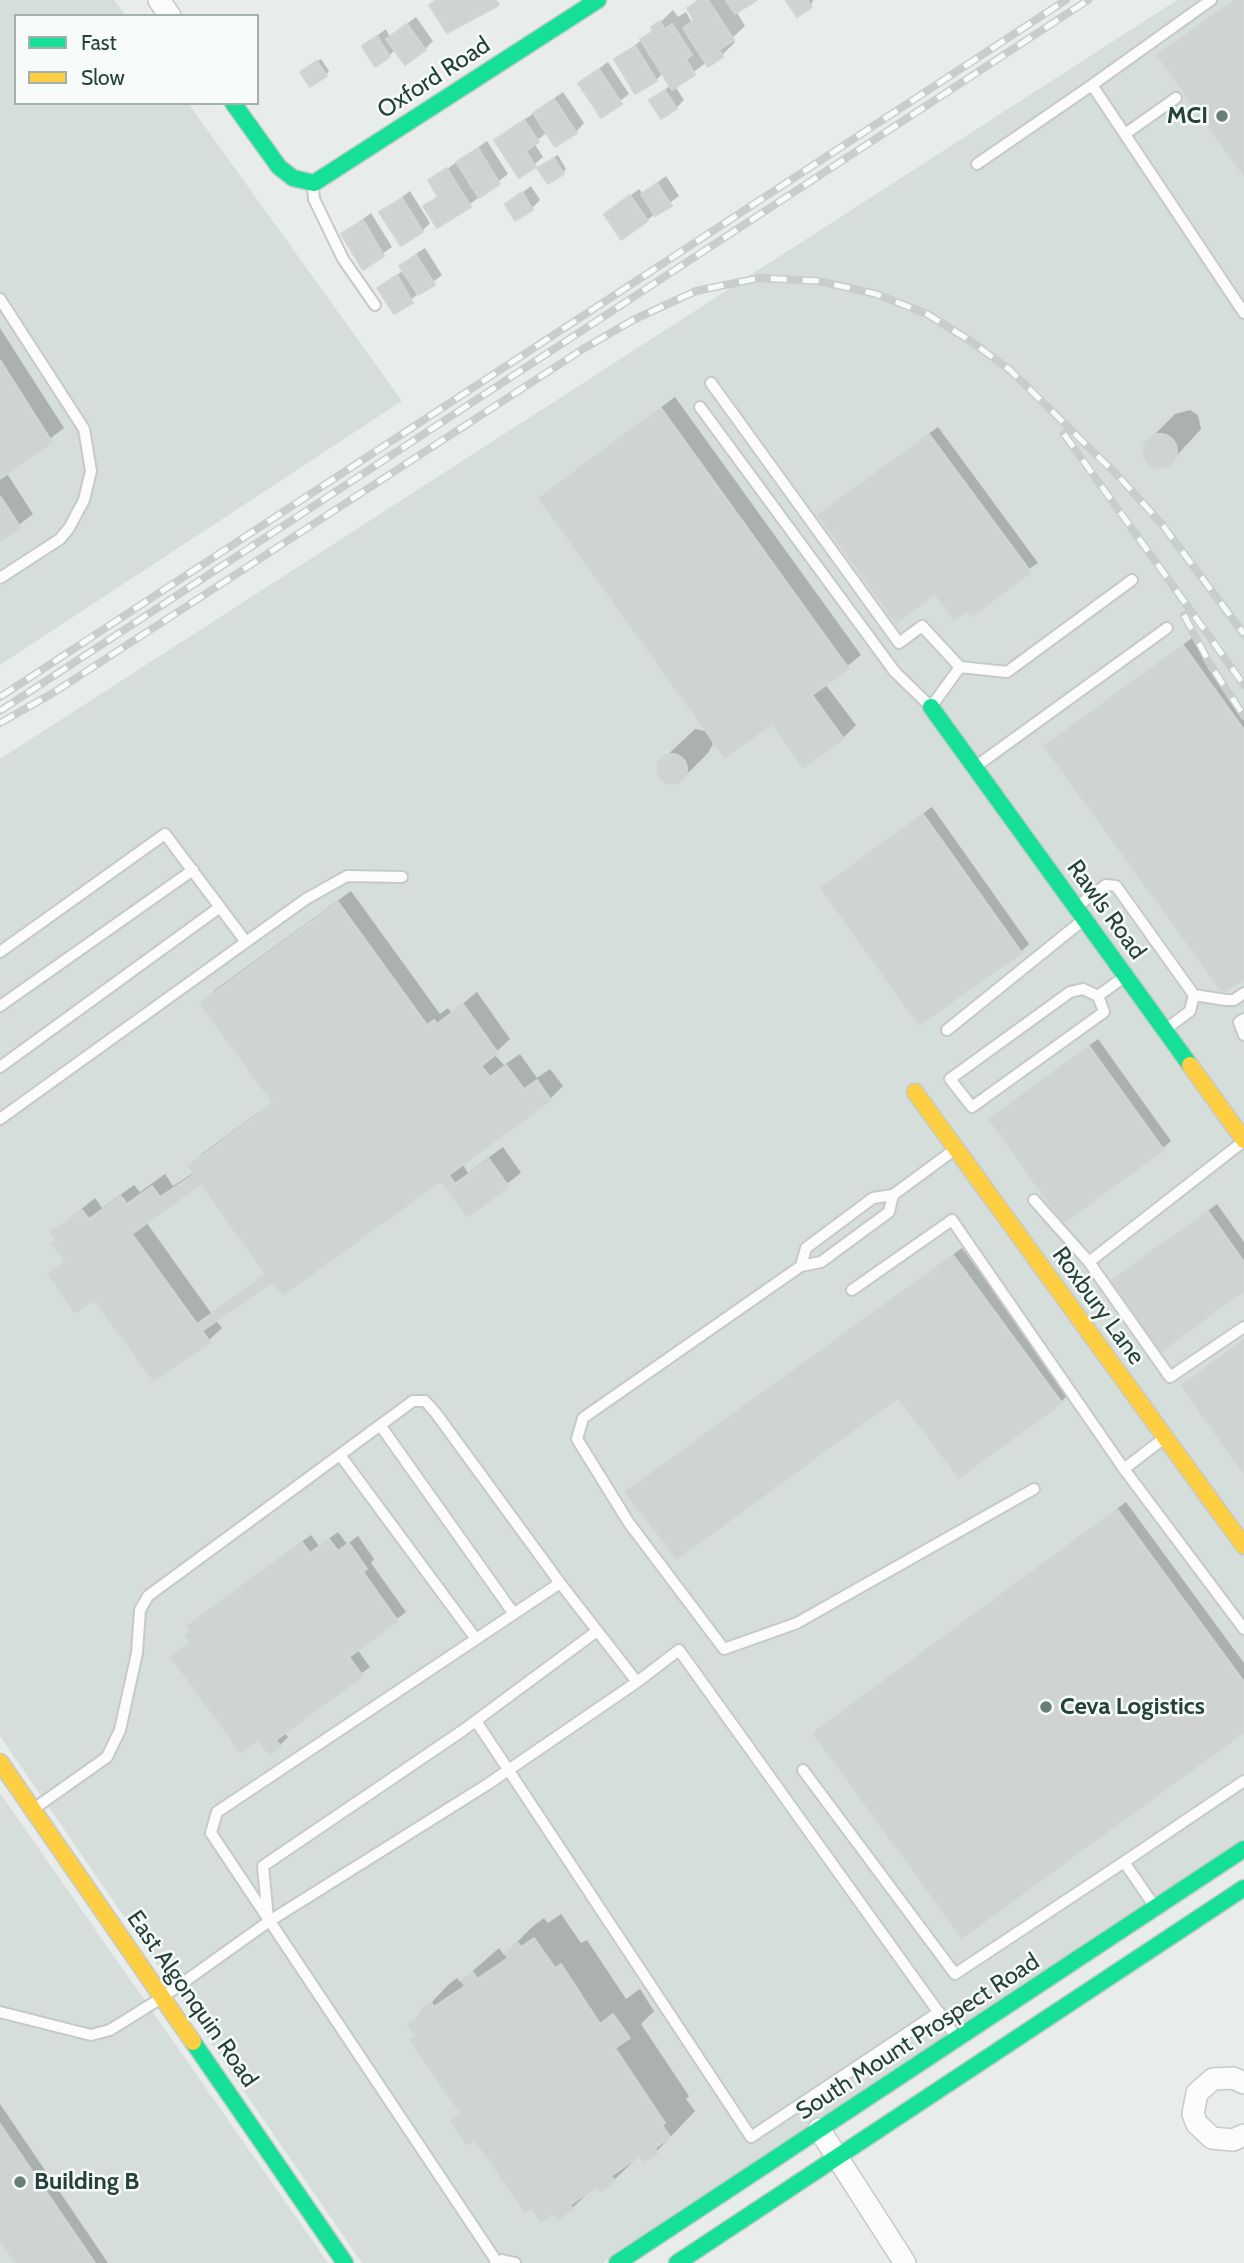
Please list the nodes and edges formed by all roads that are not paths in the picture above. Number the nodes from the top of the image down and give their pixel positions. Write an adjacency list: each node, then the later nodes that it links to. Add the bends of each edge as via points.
1 (598, 0): 8 (main road, Oxford Road)
2 (1212, 0): 3 (lane)
3 (1092, 85): 6 (lane); 7 (lane)
4 (1176, 98): 6 (lane)
5 (234, 105): 8 (main road, via 279,167 293,178)
6 (1125, 134): 11 (lane)
7 (977, 164)
8 (314, 183): 10 (lane, via 314,198 338,251)
9 (0, 299): 14 (lane, via 85,429 91,471 84,500 60,539)
10 (374, 305)
11 (1244, 311)
12 (711, 383): 17 (lane, via 900,643 922,626)
13 (700, 407): 18 (lane, via 895,672)
14 (0, 578)
15 (1132, 580): 17 (lane, via 1007,672)
16 (1167, 628): 19 (lane)
17 (960, 667): 18 (lane)
18 (931, 707): 19 (main road, Rawls Road)
19 (975, 767): 23 (main road, Rawls Road)
20 (193, 870): 22 (lane); 25 (lane, via 165,834); 30 (lane)
21 (402, 877): 24 (lane, via 347,876)
22 (220, 906): 24 (lane); 35 (lane)
23 (1080, 913): 26 (main road, Rawls Road); 28 (lane, via 1106,886 1116,886); 32 (lane)
24 (246, 942): 37 (lane)
25 (0, 952)
26 (1125, 975): 29 (lane); 33 (main road, Rawls Road)
27 (1244, 993): 28 (lane, via 1234,1000)
28 (1194, 995): 33 (lane, via 1190,1011)
29 (1098, 996): 29 (lane, via 1104,1012 972,1107 950,1079 1070,992 1083,989)
30 (0, 1006)
31 (1244, 1019): 34 (lane, via 1240,1022)
32 (947, 1030)
33 (1165, 1030): 38 (main road, Rawls Road)
34 (1244, 1035)
35 (0, 1067)
36 (915, 1092): 40 (main road, Roxbury Lane)
37 (0, 1119)
38 (1239, 1122): 39 (main road, Rawls Road)
39 (1244, 1141): 43 (lane)
40 (956, 1149): 41 (lane); 48 (main road, Roxbury Lane)
41 (893, 1195): 44 (lane, via 889,1212 821,1262); 44 (lane, via 873,1198 806,1248)
42 (1034, 1200): 43 (lane)
43 (1090, 1262): 46 (lane, via 1170,1377)
44 (801, 1266): 51 (lane, via 583,1418 577,1439 629,1523 724,1648 797,1623)
45 (852, 1290): 50 (lane, via 952,1220)
46 (1244, 1327)
47 (380, 1425): 49 (lane); 53 (lane, via 413,1401 425,1401); 54 (lane)
48 (1165, 1437): 50 (lane); 52 (main road, Roxbury Lane)
49 (340, 1455): 57 (lane); 64 (lane, via 148,1596 140,1610 137,1653 120,1730 107,1757)
50 (1124, 1469): 55 (lane)
51 (1034, 1489)
52 (1244, 1546)
53 (560, 1583): 54 (lane); 56 (lane)
54 (514, 1614): 57 (lane)
55 (1244, 1629)
56 (597, 1631): 58 (lane); 59 (lane)
57 (476, 1639): 69 (lane, via 217,1812 211,1833)
58 (638, 1682): 61 (lane); 72 (lane, via 679,1650)
59 (476, 1721): 61 (lane); 69 (lane, via 264,1866)
60 (0, 1762): 64 (main road, East Algonquin Road)
61 (509, 1770): 69 (lane); 72 (lane, via 751,2137)
62 (803, 1770): 66 (lane, via 955,1974)
63 (1244, 1781): 66 (lane)
64 (33, 1810): 70 (main road, East Algonquin Road)
65 (1244, 1849): 68 (main road, South Mount Prospect Road)
66 (1124, 1862): 68 (lane)
67 (1244, 1888): 77 (main road)
68 (1155, 1907): 73 (main road, South Mount Prospect Road)
69 (268, 1922): 70 (lane); 78 (lane)
70 (163, 1997): 71 (lane, via 110,2030 91,2035); 79 (main road, East Algonquin Road)
71 (0, 2012)
72 (939, 2012): 73 (lane)
73 (957, 2038): 75 (main road, South Mount Prospect Road)
74 (1244, 2083): 76 (street, via 1233,2078 1213,2079 1197,2093 1193,2114 1212,2138 1233,2140)
75 (819, 2129): 77 (street); 81 (main road, South Mount Prospect Road)
76 (1244, 2135)
77 (837, 2157): 82 (main road); 83 (street)
78 (496, 2262): 80 (lane)
79 (345, 2263)
80 (515, 2263)
81 (617, 2263)
82 (677, 2263)
83 (905, 2263)

